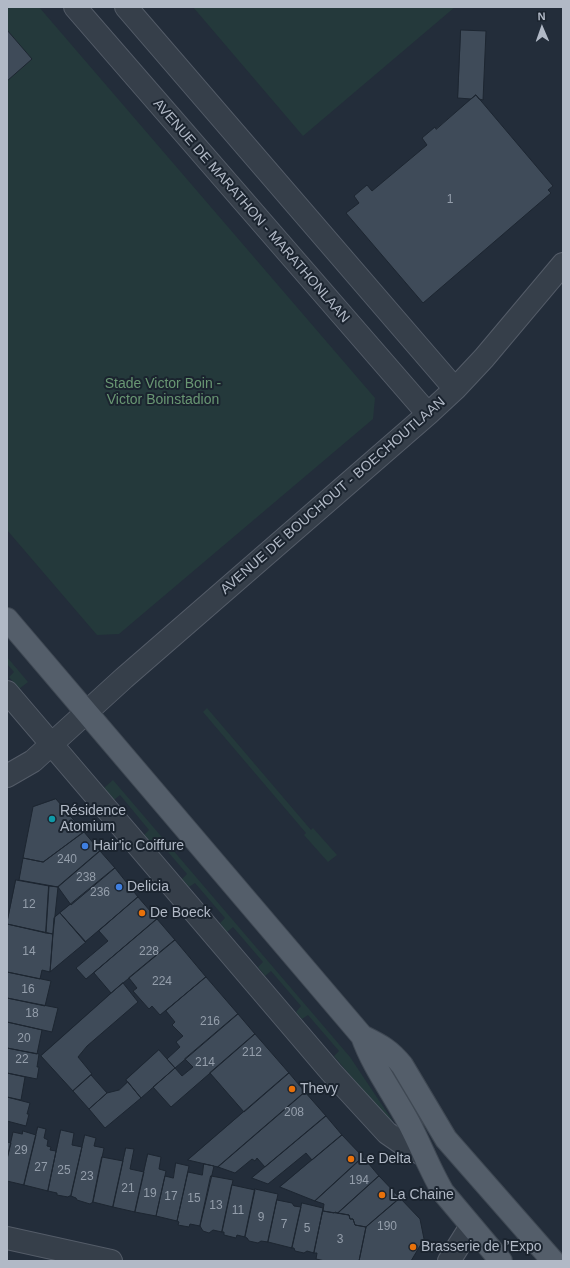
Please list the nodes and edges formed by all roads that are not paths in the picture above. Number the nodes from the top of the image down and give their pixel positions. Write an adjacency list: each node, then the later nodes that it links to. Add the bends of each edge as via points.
1 (74, 7): 5 (street, AVENUE DE MARATHON - MARATHONLAAN)
2 (126, 7): 4 (street)
3 (563, 264): 4 (street, AVENUE DE BOUCHOUT - BOECHOUTLAAN)
4 (455, 389): 5 (street, AVENUE DE BOUCHOUT - BOECHOUTLAAN)
5 (428, 414): 8 (street, AVENUE DE BOUCHOUT - BOECHOUTLAAN)
6 (7, 619): 8 (main road)
7 (7, 692): 9 (street)
8 (86, 712): 9 (street, AVENUE DE BOUCHOUT - BOECHOUTLAAN); 11 (main road)
9 (52, 744): 10 (street, AVENUE DE BOUCHOUT - BOECHOUTLAAN, via 33,761); 12 (street, via 331,1072 387,1133)
10 (7, 776)
11 (362, 1036): 12 (main road, via 368,1053 409,1123); 18 (main road, via 384,1046 393,1054 446,1139)
12 (424, 1155): 13 (main road, via 443,1192)
13 (471, 1226): 16 (street); 17 (main road)
14 (7, 1238): 15 (street)
15 (111, 1261)
16 (449, 1261)
17 (501, 1261)
18 (553, 1261)

